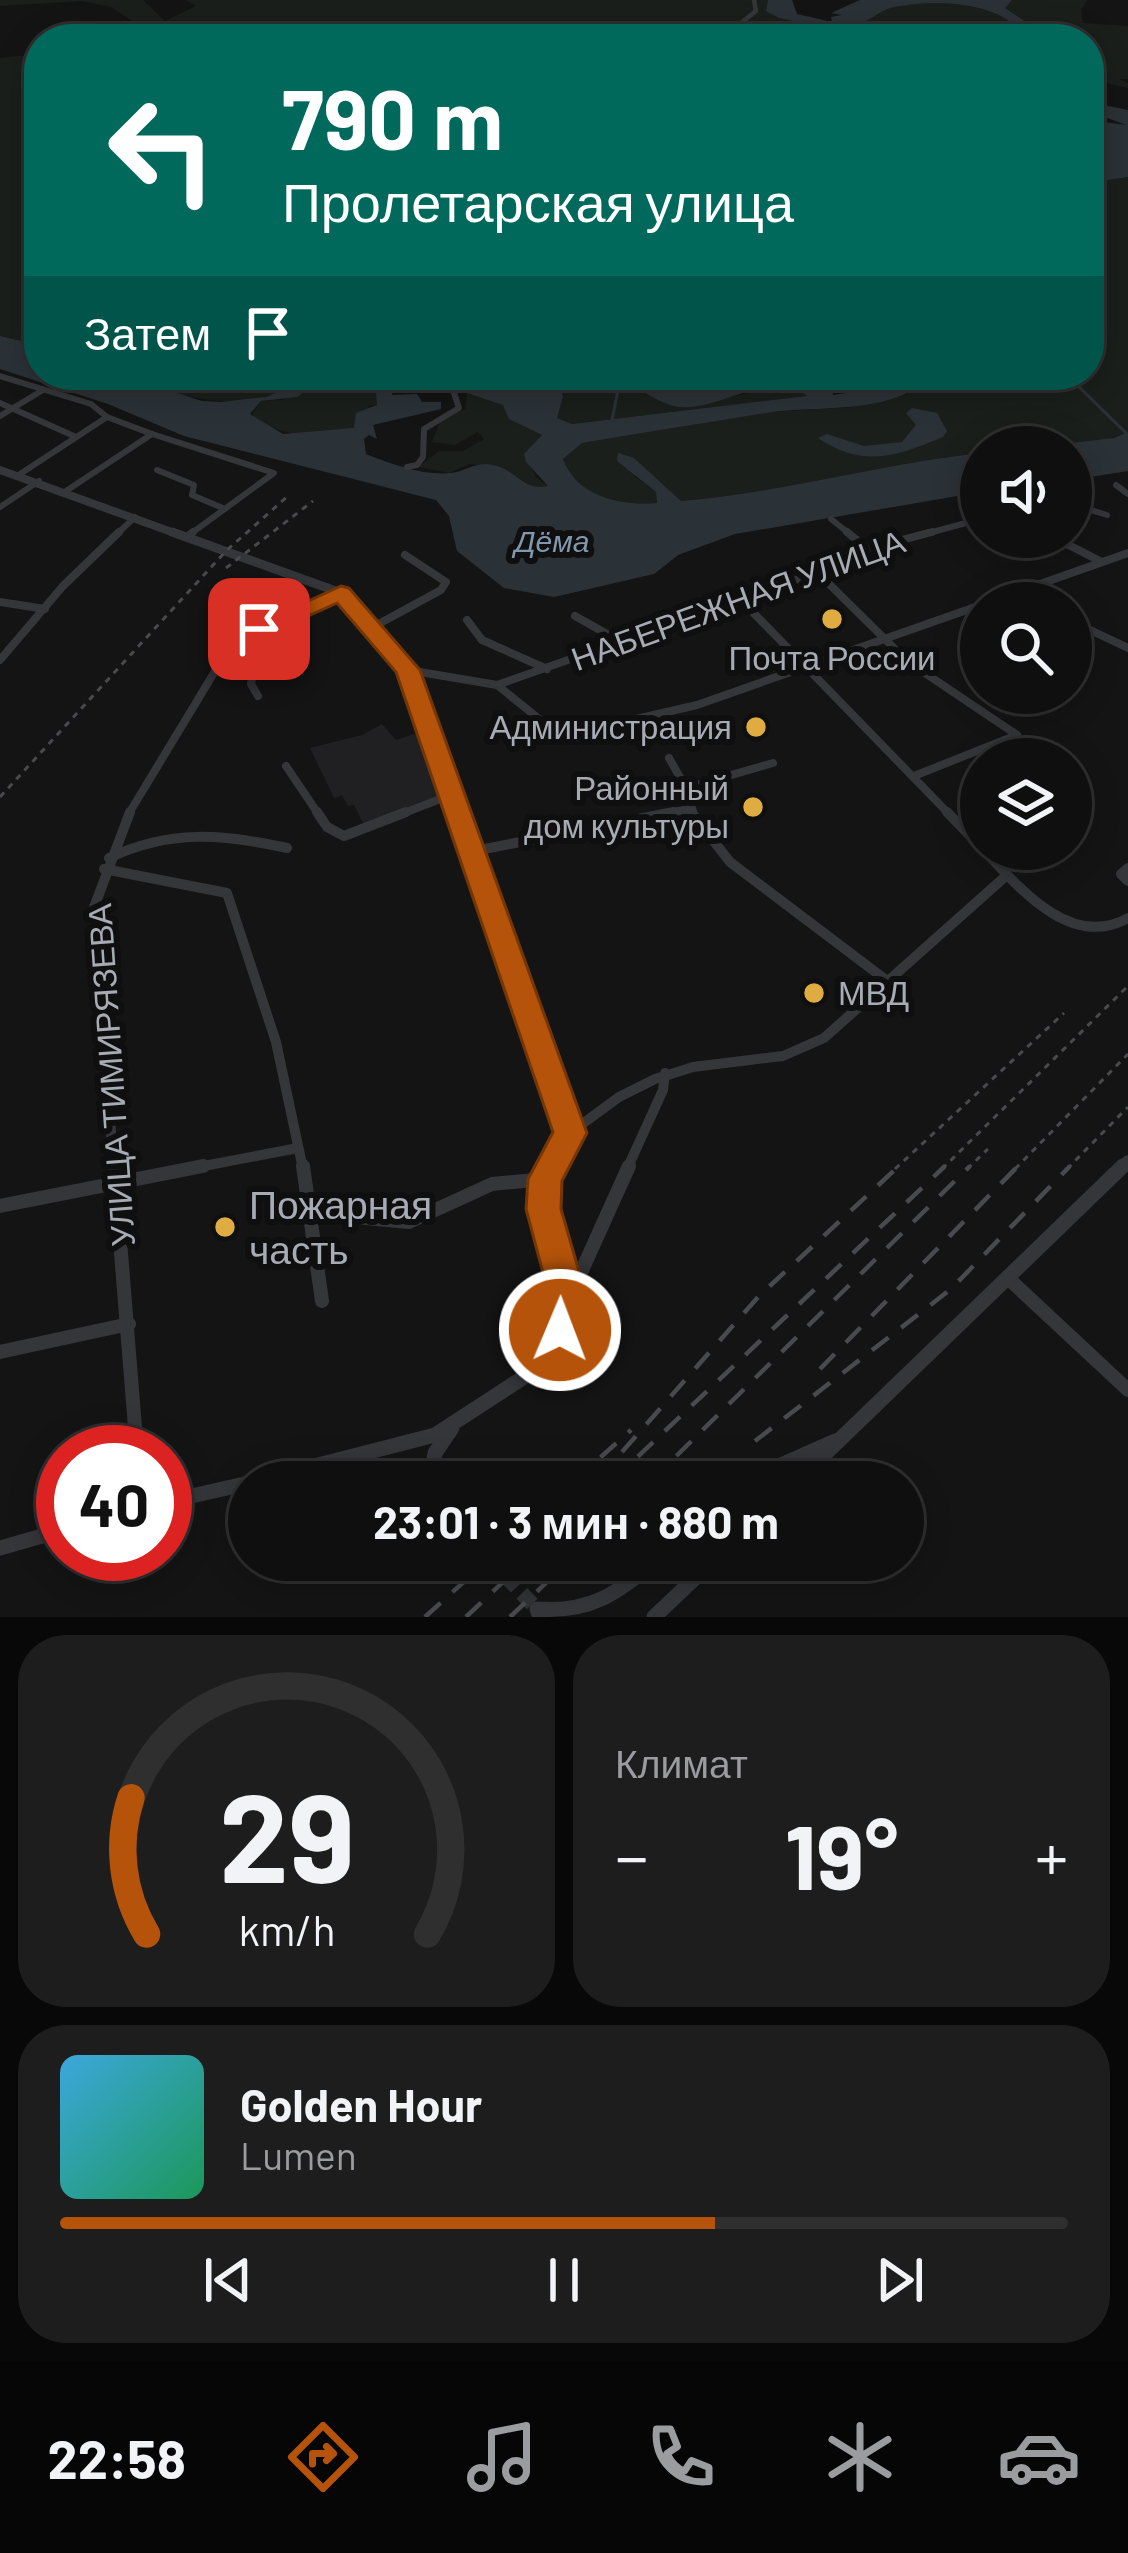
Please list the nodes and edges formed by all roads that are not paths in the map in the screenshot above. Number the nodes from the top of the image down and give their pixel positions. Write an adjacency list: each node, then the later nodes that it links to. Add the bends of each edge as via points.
1 (754, 0): 2 (street, via 756,11)
2 (740, 24)
3 (43, 390): 6 (street); 8 (street)
4 (454, 390): 11 (street, via 460,407 432,421 422,433 423,457)
5 (0, 403): 6 (street)
6 (13, 409): 7 (street); 10 (street)
7 (0, 416)
8 (107, 417): 9 (street); 10 (street)
9 (152, 434): 17 (street); 20 (street, via 272,471)
10 (76, 437): 14 (street)
11 (406, 467)
12 (0, 470): 14 (street)
13 (157, 470): 20 (street)
14 (17, 476): 15 (street)
15 (39, 481): 17 (street); 19 (street)
16 (1116, 485): 18 (street)
17 (66, 491): 23 (street)
18 (1128, 494)
19 (0, 507)
20 (225, 509): 26 (street)
21 (1092, 510): 22 (street)
22 (1107, 515)
23 (135, 517): 26 (street); 37 (street)
24 (831, 519): 27 (street)
25 (960, 525): 27 (street, НАБЕРЕЖНАЯ УЛИЦА)
26 (188, 536): 34 (street)
27 (868, 549): 32 (street, НАБЕРЕЖНАЯ УЛИЦА)
28 (1128, 553): 31 (street)
29 (405, 556): 41 (street, via 446,581)
30 (1092, 557): 31 (street)
31 (1102, 562): 33 (street)
32 (817, 572): 35 (street, НАБЕРЕЖНАЯ УЛИЦА); 43 (street)
33 (1046, 582)
34 (344, 594): 41 (street); 52 (street, via 271,621 249,638 244,653)
35 (741, 600): 44 (street, НАБЕРЕЖНАЯ УЛИЦА); 48 (street)
36 (0, 602): 37 (street)
37 (45, 609): 47 (street)
38 (960, 612): 43 (street)
39 (575, 616): 44 (street)
40 (467, 620): 49 (street, via 482,640)
41 (373, 627): 50 (street)
42 (1092, 631): 45 (street)
43 (884, 637): 48 (street); 56 (street, via 1016,735)
44 (623, 643): 49 (street, НАБЕРЕЖНАЯ УЛИЦА)
45 (1128, 648)
46 (224, 658): 63 (street, УЛИЦА ТИМИРЯЗЕВА)
47 (0, 660)
48 (805, 666): 51 (street, via 698,705 575,729 543,722); 56 (street)
49 (547, 669): 51 (street, НАБЕРЕЖНАЯ УЛИЦА)
50 (408, 670): 51 (street); 58 (street)
51 (497, 685)
52 (258, 696)
53 (670, 758): 57 (street)
54 (773, 763): 57 (street)
55 (286, 766): 58 (street, via 327,827 344,836)
56 (914, 776): 60 (street)
57 (686, 788): 59 (street)
58 (453, 794): 62 (street)
59 (688, 809): 62 (street); 69 (street, via 730,862)
60 (960, 825)
61 (286, 848): 63 (street, via 174,834 144,838)
62 (474, 851): 71 (street)
63 (107, 863): 72 (street, via 157,884 227,893 250,949); 75 (street, УЛИЦА ТИМИРЯЗЕВА, via 93,910)
64 (1128, 868): 67 (street, via 1121,874)
65 (1002, 870): 66 (street)
66 (1006, 875): 68 (street, via 1059,920 1100,929); 69 (street)
67 (1128, 881)
68 (1128, 918)
69 (886, 980): 70 (street, via 800,1053)
70 (664, 1073): 71 (street, via 605,1103); 79 (street)
71 (570, 1133): 74 (street)
72 (298, 1148): 75 (street); 77 (street)
73 (1128, 1161): 78 (street)
74 (545, 1179): 77 (street, via 492,1184 410,1222); 79 (street, via 544,1209)
75 (118, 1186): 76 (street); 81 (street, УЛИЦА ТИМИРЯЗЕВА)
76 (0, 1206)
77 (313, 1214): 80 (street)
78 (1010, 1280): 83 (street); 86 (street)
79 (569, 1299): 84 (street, via 538,1368)
80 (322, 1301)
81 (129, 1324): 82 (street); 85 (street, УЛИЦА ТИМИРЯЗЕВА)
82 (0, 1352)
83 (1128, 1390)
84 (458, 1420): 87 (street, via 435,1435); 89 (street)
85 (135, 1425)
86 (844, 1437): 90 (street); 91 (street)
87 (352, 1459): 88 (street)
88 (343, 1461)
89 (434, 1461)
90 (790, 1461)
91 (818, 1461)
92 (228, 1487): 93 (street)
93 (192, 1496)
94 (36, 1538): 95 (street)
95 (0, 1548)
96 (632, 1581): 98 (street, via 610,1601 572,1615 537,1609)
97 (692, 1581): 99 (street)
98 (540, 1617)
99 (654, 1617)

